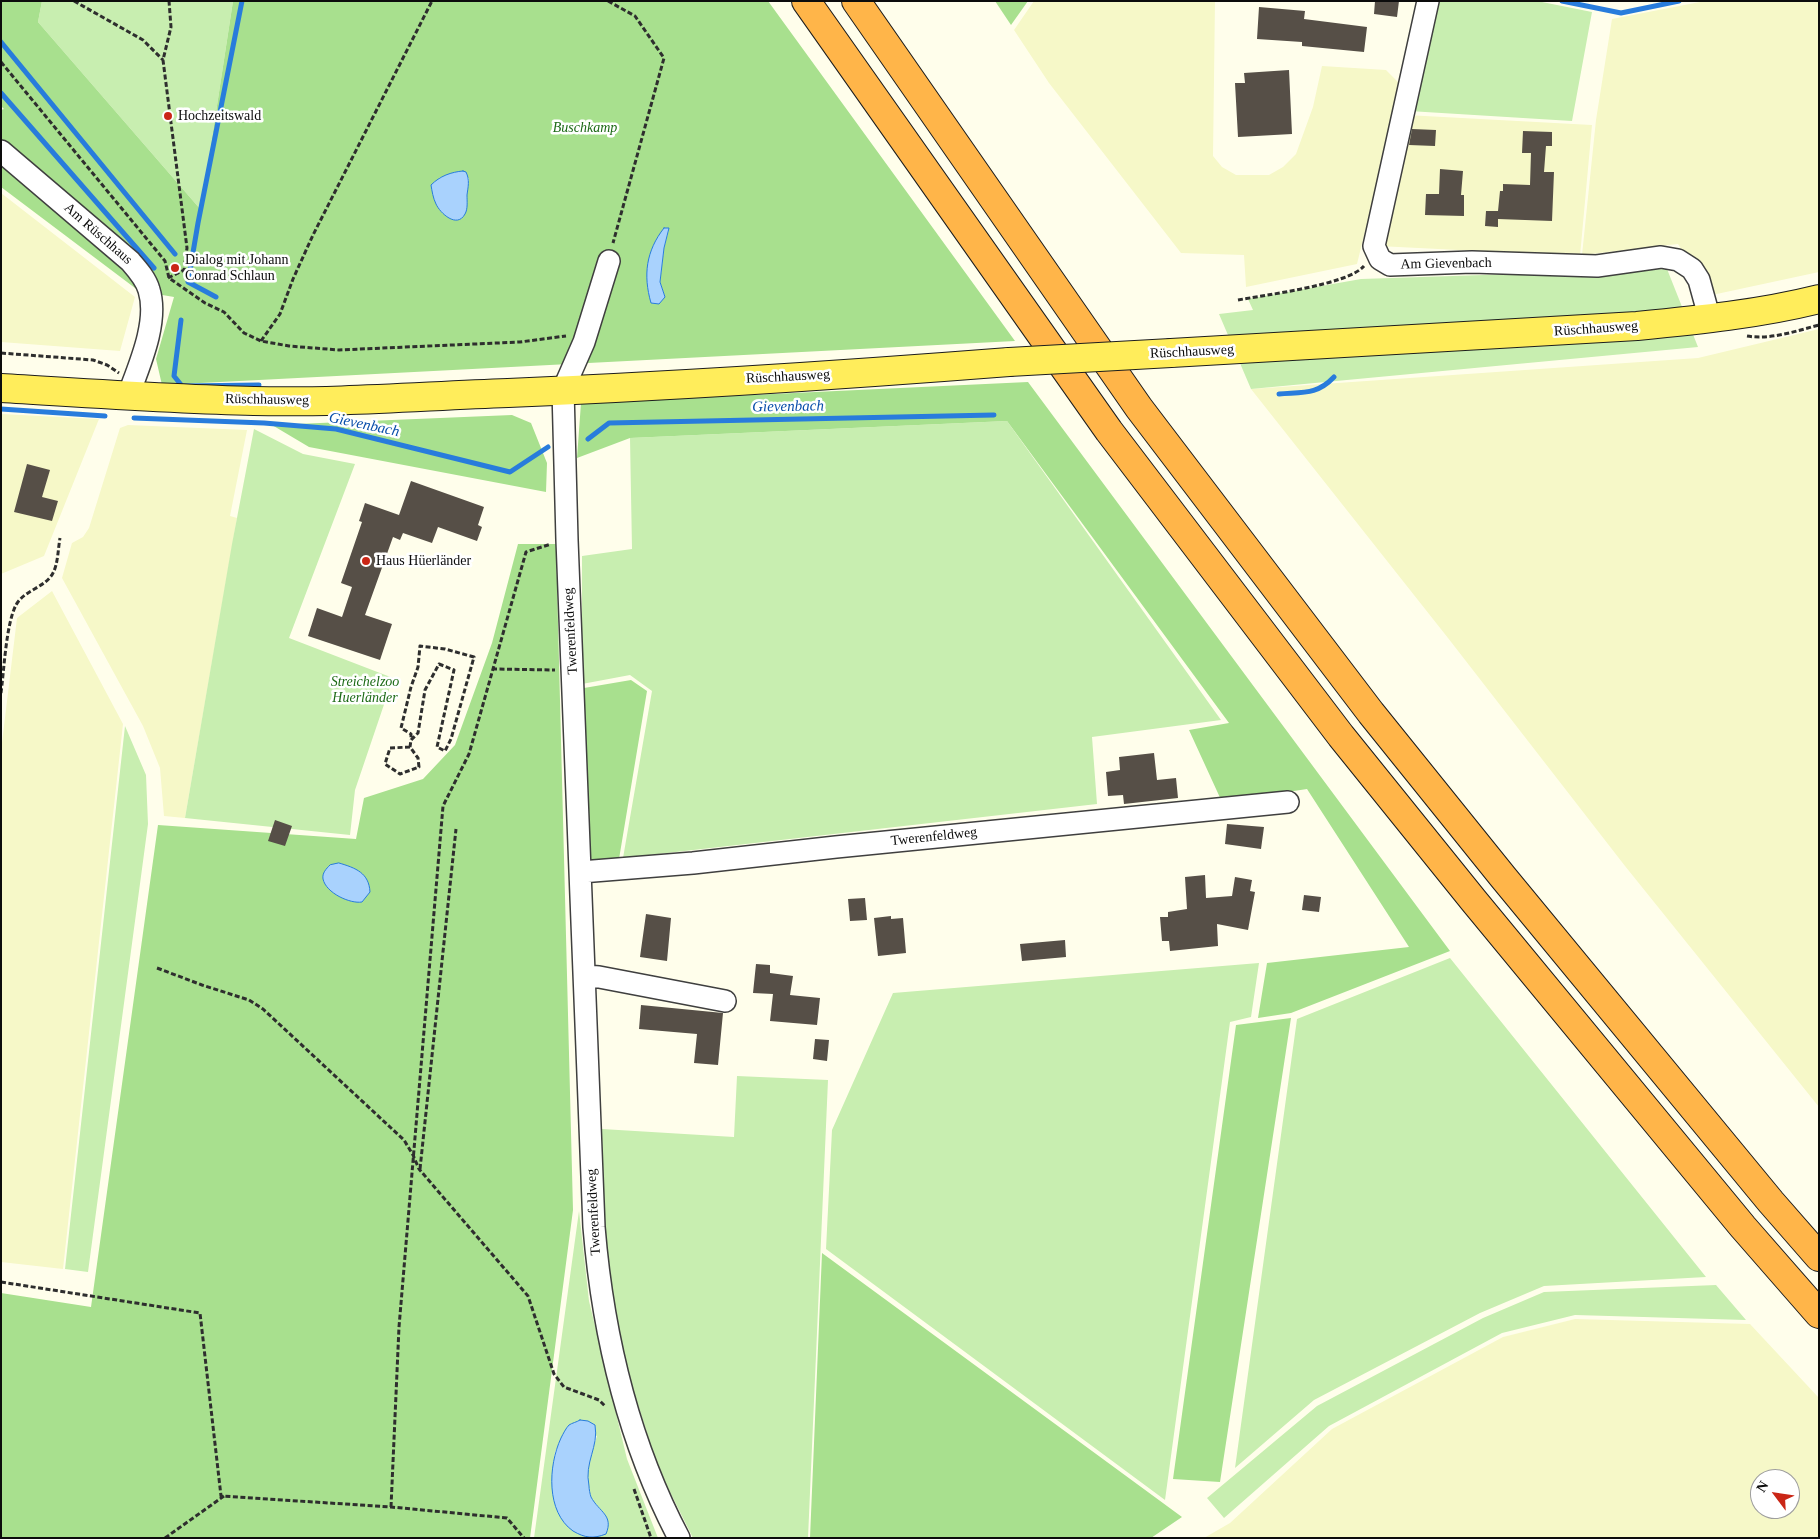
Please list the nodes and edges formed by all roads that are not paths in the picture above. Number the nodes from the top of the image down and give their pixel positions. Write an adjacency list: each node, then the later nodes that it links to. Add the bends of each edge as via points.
1 (806, 1): 16 (highway, via 1109,431 1341,736 1731,1212)
2 (856, 1): 15 (highway, via 1139,408 1360,698 1502,877)
3 (1428, 1): 7 (street, Am Gievenbach, via 1374,246 1380,259 1390,265 1472,262 1597,266 1661,258 1678,260 1692,269 1699,280)
4 (1, 152): 10 (street, Am Rüschhaus, via 130,260 142,275 152,305 151,322)
5 (609, 261): 9 (street, via 584,342)
6 (1819, 299): 7 (main road, Rüschhausweg)
7 (1708, 320): 9 (main road, Rüschhausweg, bridge)
8 (1, 388): 10 (main road, Rüschhausweg)
9 (564, 390): 10 (main road, Rüschhausweg, via 336,400 256,401); 12 (street, Twerenfeldweg)
10 (128, 396)
11 (1288, 802): 12 (street, Twerenfeldweg)
12 (580, 872): 13 (street, Twerenfeldweg)
13 (586, 976): 14 (street); 17 (street, Twerenfeldweg, via 594,1227 601,1296 624,1403 641,1455)
14 (725, 1002)
15 (1819, 1257)
16 (1819, 1314)
17 (679, 1538)

